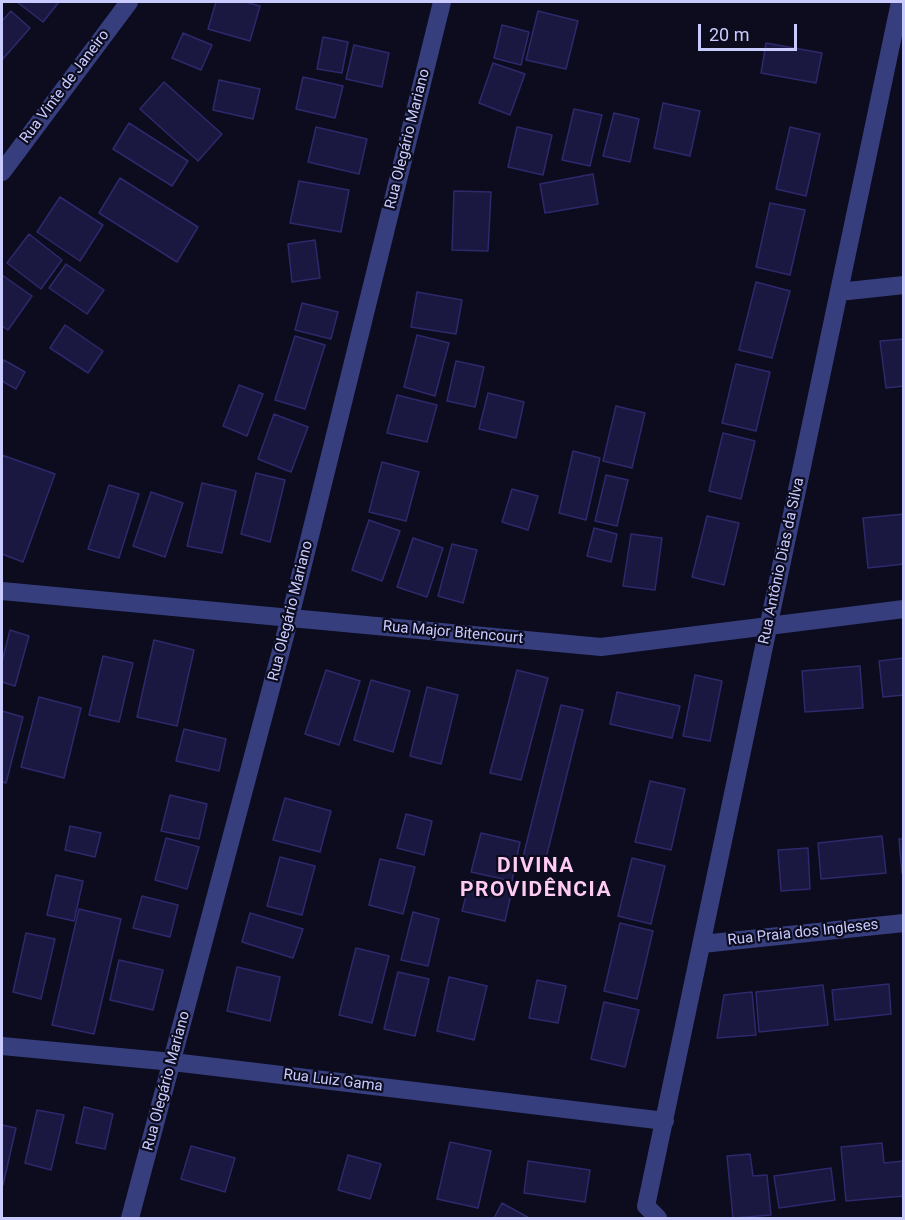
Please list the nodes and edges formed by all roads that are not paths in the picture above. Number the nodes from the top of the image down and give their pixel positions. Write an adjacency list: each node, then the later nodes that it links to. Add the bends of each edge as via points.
1 (129, 2): 4 (street, Rua Vinte de Janeiro)
2 (442, 2): 9 (street, Rua Olegário Mariano)
3 (900, 2): 6 (street, Rua Antônio Dias da Silva)
4 (2, 172)
5 (903, 285): 6 (street)
6 (838, 292): 10 (street, Rua Antônio Dias da Silva)
7 (2, 591): 9 (street, Rua Major Bitencourt)
8 (903, 609): 10 (street, Rua Major Bitencourt)
9 (290, 617): 10 (street, Rua Major Bitencourt, via 601,647); 14 (street, Rua Olegário Mariano)
10 (769, 626): 12 (street, Rua Antônio Dias da Silva)
11 (903, 923): 12 (street, Rua Praia dos Ingleses)
12 (702, 944): 15 (street, Rua Antônio Dias da Silva)
13 (2, 1046): 14 (street, Rua Luiz Gama)
14 (173, 1062): 15 (street, Rua Luiz Gama); 16 (street, Rua Olegário Mariano)
15 (665, 1121): 17 (street, Rua Antônio Dias da Silva, via 646,1206)
16 (130, 1218)
17 (658, 1218)

